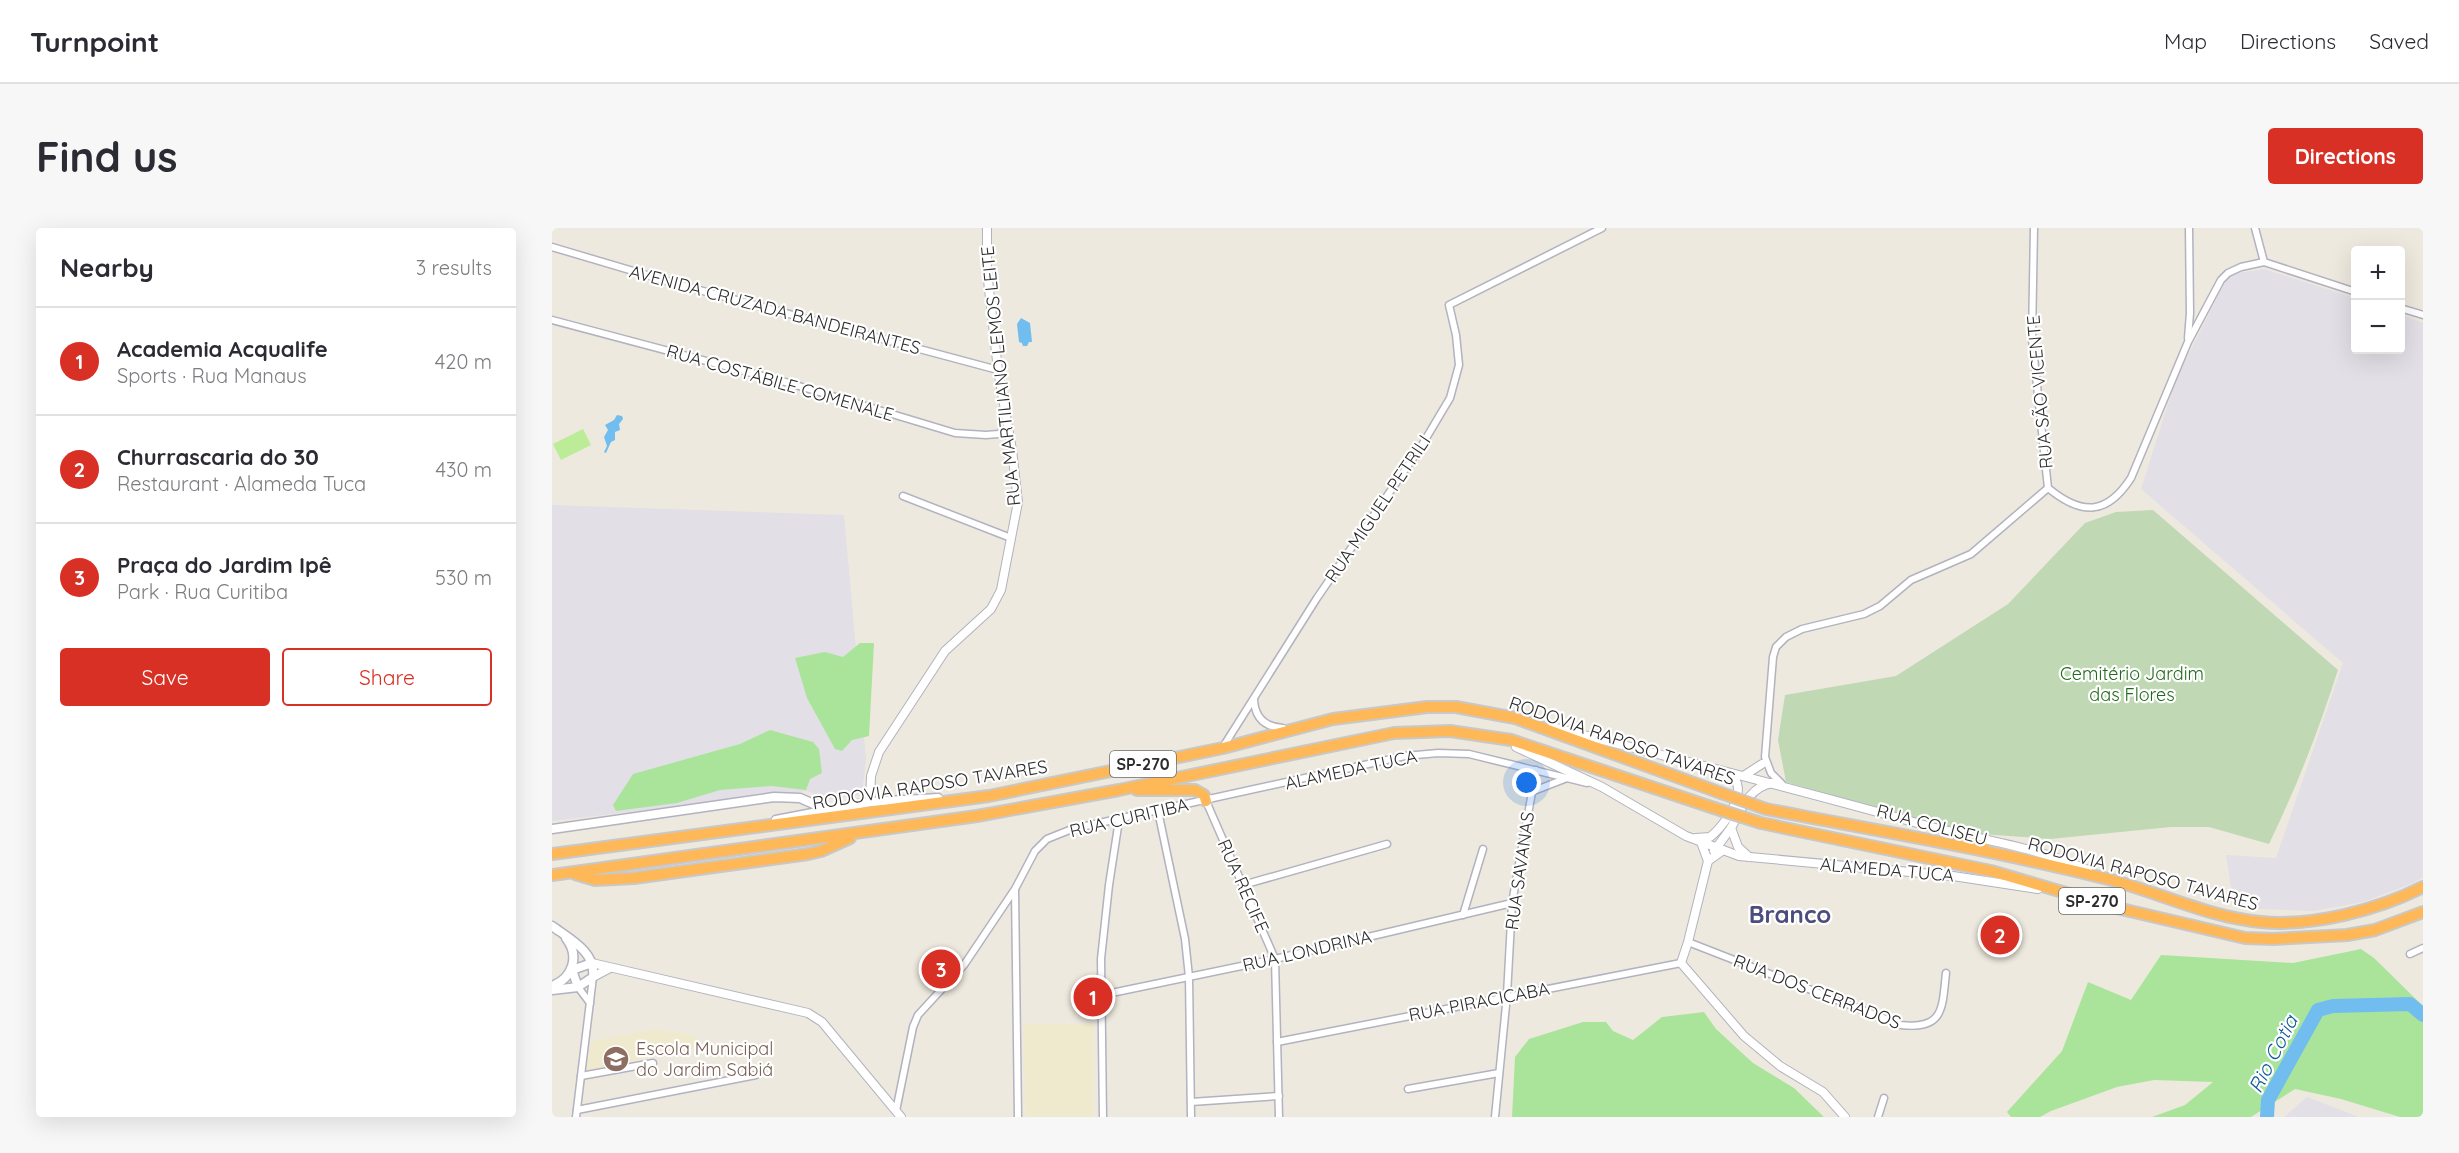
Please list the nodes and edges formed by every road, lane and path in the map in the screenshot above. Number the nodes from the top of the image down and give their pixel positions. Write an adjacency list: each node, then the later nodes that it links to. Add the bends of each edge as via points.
1 (987, 228): 13 (street, RUA MARTILIANO LEMOS LEITE, via 987,271)
2 (1602, 228): 18 (street, RUA MIGUEL PETRILI, via 1449,305 1459,365 1450,398)
3 (2034, 228): 15 (street, RUA SÃO VICENTE, via 2032,339)
4 (2189, 228): 12 (street)
5 (2255, 228): 7 (street)
6 (552, 247): 13 (street, AVENIDA CRUZADA BANDEIRANTES, via 688,288)
7 (2264, 262): 8 (street); 12 (street, via 2241,267 2221,280)
8 (2351, 291)
9 (2405, 310): 10 (street)
10 (2423, 315)
11 (552, 320): 14 (street, RUA COSTÁBILE COMENALE, via 789,383 955,433 986,435)
12 (2188, 342): 15 (street, RUA SÃO VICENTE, via 2120,496 2101,507 2084,508)
13 (998, 370): 14 (street, RUA MARTILIANO LEMOS LEITE)
14 (1008, 430): 17 (street, RUA MARTILIANO LEMOS LEITE, via 1018,502)
15 (2048, 488): 23 (street, via 1971,554 1911,580 1880,606 1786,637 1773,657)
16 (903, 496): 17 (street)
17 (1011, 538): 36 (street, RUA MARTILIANO LEMOS LEITE, via 996,603 945,651 879,752 871,776)
18 (1254, 699): 20 (street, via 1255,713 1266,724); 22 (street, RUA MIGUEL PETRILI)
19 (1515, 717): 20 (highway, RODOVIA RAPOSO TAVARES / SP-270, via 1456,707 1427,707 1333,719); 25 (street, RUA COLISEU); 50 (highway, RODOVIA RAPOSO TAVARES / SP-270, bridge, via 1766,809)
20 (1298, 729): 22 (highway, RODOVIA RAPOSO TAVARES / SP-270)
21 (1481, 734): 30 (street, ALAMEDA TUCA, via 1523,749); 31 (highway, RODOVIA RAPOSO TAVARES / SP-270, via 1394,732); 58 (highway, RODOVIA RAPOSO TAVARES / SP-270, bridge, via 1538,747 1761,823 1946,861)
22 (1223, 748): 33 (highway, RODOVIA RAPOSO TAVARES / SP-270)
23 (1764, 760): 26 (street); 28 (street); 29 (street)
24 (1536, 770): 27 (street, ALAMEDA TUCA); 32 (street, RUA SAVANAS); 35 (street, ALAMEDA TUCA, via 1469,754 1405,756)
25 (1721, 770): 26 (street, RUA COLISEU); 44 (street, via 1734,777 1738,788 1725,820 1710,837)
26 (1745, 775): 28 (street, RUA COLISEU)
27 (1568, 778): 30 (street, ALAMEDA TUCA); 32 (street)
28 (1756, 778): 29 (street, RUA COLISEU); 34 (street)
29 (1778, 784): 34 (street, via 1764,785); 43 (street, RUA COLISEU)
30 (1602, 787): 44 (street, ALAMEDA TUCA)
31 (1119, 790): 35 (highway, via 1196,790); 53 (highway, RODOVIA RAPOSO TAVARES / SP-270, via 976,816)
32 (1532, 792): 59 (street, RUA SAVANAS)
33 (989, 796): 36 (main road); 42 (highway, RODOVIA RAPOSO TAVARES / SP-270)
34 (1749, 796): 40 (street)
35 (1206, 801): 38 (street, RUA CURITIBA); 55 (street, RUA RECIFE)
36 (870, 802): 37 (main road)
37 (825, 809): 41 (main road, via 800,798 774,797); 42 (main road)
38 (1158, 812): 39 (street, RUA CURITIBA); 76 (street, via 1185,939)
39 (1119, 820): 57 (street, RUA CURITIBA, via 1047,839 1035,851); 79 (street, via 1101,959)
40 (1731, 828): 48 (street); 51 (street, via 1738,847)
41 (552, 829)
42 (725, 831): 49 (highway, RODOVIA RAPOSO TAVARES / SP-270)
43 (1957, 833): 50 (highway); 54 (street, RUA COLISEU, via 2062,860)
44 (1686, 836): 45 (street, ALAMEDA TUCA)
45 (1701, 842): 48 (street, ALAMEDA TUCA); 52 (street)
46 (1387, 844): 55 (street)
47 (1483, 849): 61 (street)
48 (1719, 850): 51 (street, ALAMEDA TUCA); 52 (street)
49 (552, 854)
50 (1995, 854): 54 (highway, RODOVIA RAPOSO TAVARES / SP-270)
51 (1749, 857): 58 (street, ALAMEDA TUCA, via 1953,876)
52 (1708, 861): 66 (street)
53 (552, 875)
54 (2106, 878): 56 (highway, RODOVIA RAPOSO TAVARES / SP-270, via 2226,916 2262,922 2366,911)
55 (1243, 885): 69 (street, RUA RECIFE)
56 (2423, 887)
57 (1015, 889): 92 (street, RUA CURITIBA, via 964,965 914,1022); 93 (street)
58 (2058, 892): 64 (highway, RODOVIA RAPOSO TAVARES / SP-270, via 2245,938 2309,938)
59 (1512, 903): 61 (street, RUA LONDRINA); 80 (street, RUA SAVANAS)
60 (2423, 912): 64 (highway, RODOVIA RAPOSO TAVARES / SP-270)
61 (1463, 915): 69 (street, RUA LONDRINA)
62 (2423, 919): 64 (highway)
63 (552, 927): 65 (main road)
64 (2375, 930)
65 (562, 934): 70 (main road, via 581,946); 73 (main road, via 575,956)
66 (1688, 942): 71 (street); 74 (street, RUA DOS CERRADOS, via 1901,1025 1916,1027 1931,1023 1938,1015)
67 (2423, 948): 68 (street)
68 (2410, 954)
69 (1275, 959): 76 (street, RUA LONDRINA); 82 (street, RUA RECIFE)
70 (592, 963): 72 (street); 73 (main road); 75 (main road)
71 (1681, 963): 80 (street, RUA PIRACICABA); 98 (street, via 1744,1036 1780,1066 1822,1092)
72 (610, 968): 75 (street); 92 (street, via 808,1012 822,1022)
73 (572, 970): 77 (main road); 78 (main road)
74 (1946, 973)
75 (593, 977): 77 (main road); 81 (street)
76 (1189, 978): 79 (street, RUA LONDRINA); 90 (street)
77 (578, 987): 78 (main road); 81 (street)
78 (552, 988)
79 (1102, 995): 94 (street)
80 (1507, 995): 82 (street, RUA PIRACICABA); 84 (street, RUA SAVANAS)
81 (590, 1004): 86 (street)
82 (1277, 1042): 88 (street, RUA RECIFE)
83 (653, 1063): 86 (street)
84 (1499, 1073): 87 (street); 97 (street, RUA SAVANAS)
85 (756, 1075): 91 (street)
86 (581, 1076): 91 (street)
87 (1408, 1089)
88 (1279, 1096): 90 (street); 96 (street, RUA RECIFE)
89 (1884, 1098): 99 (street)
90 (1191, 1102): 95 (street)
91 (576, 1113)
92 (898, 1114)
93 (1018, 1117)
94 (1103, 1117)
95 (1191, 1117)
96 (1279, 1117)
97 (1495, 1117)
98 (1845, 1117)
99 (1878, 1117)

